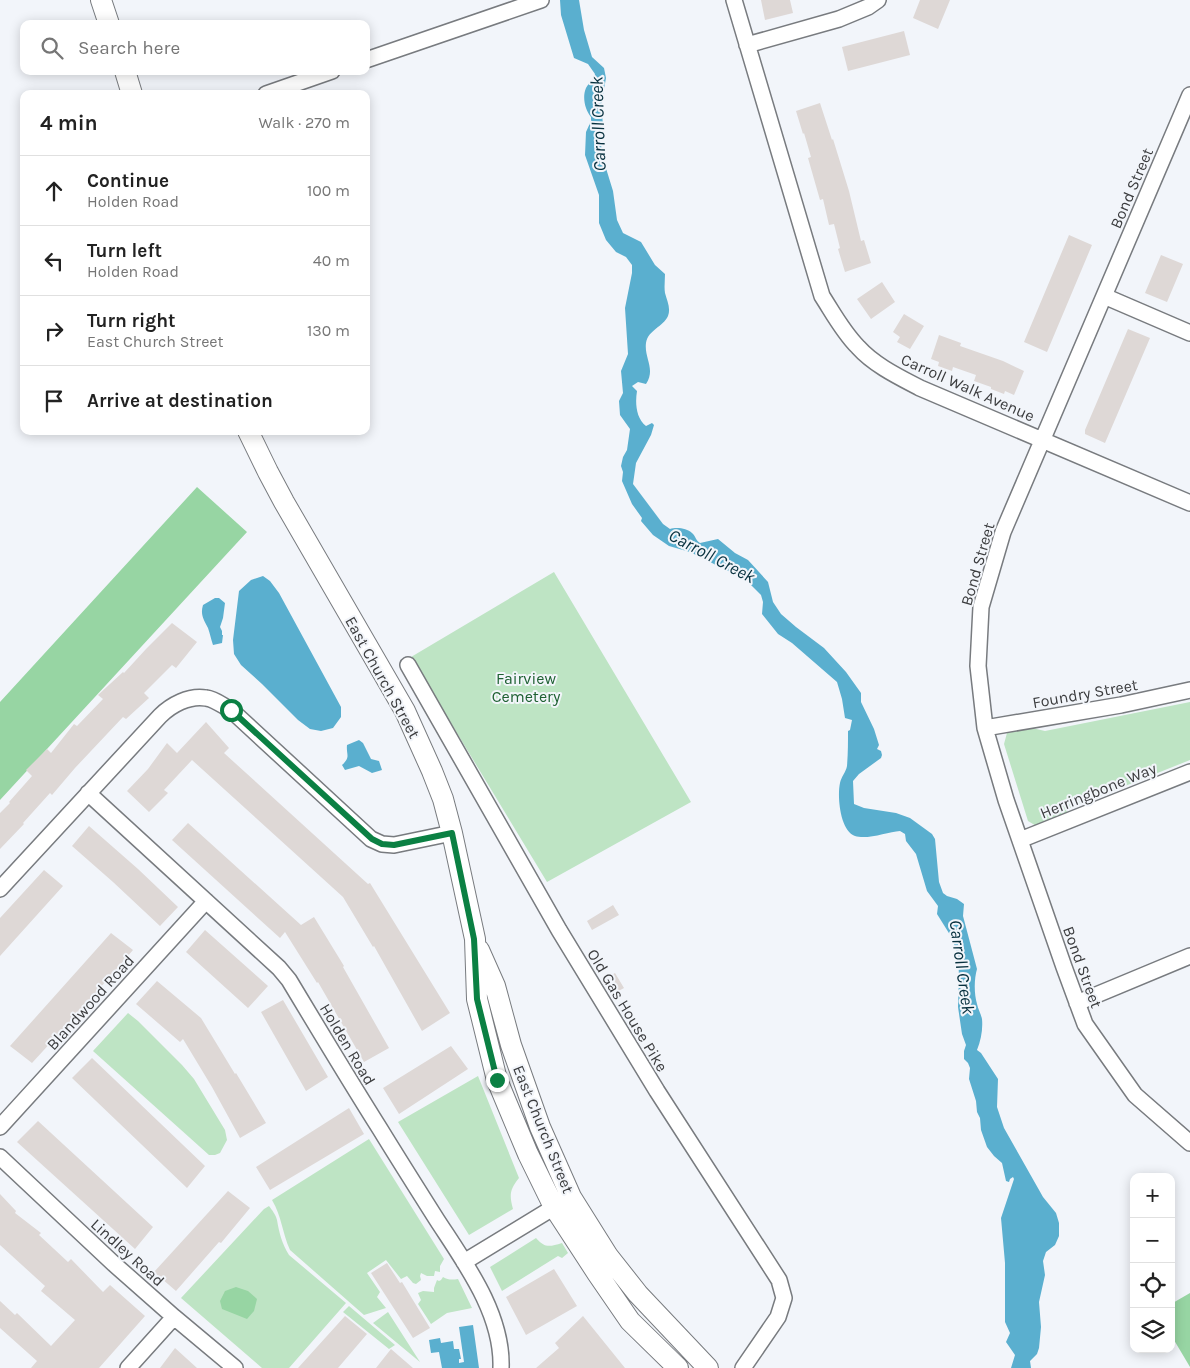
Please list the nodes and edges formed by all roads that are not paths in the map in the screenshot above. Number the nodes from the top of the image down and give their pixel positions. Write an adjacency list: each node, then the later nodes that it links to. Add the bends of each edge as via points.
1 (101, 0): 5 (main road)
2 (541, 0): 7 (street)
3 (734, 0): 6 (street, Carroll Walk Avenue)
4 (878, 0): 6 (street, via 868,8 839,19)
5 (108, 20)
6 (747, 45): 16 (street, Carroll Walk Avenue, via 822,296 844,330 859,349 882,367 920,388)
7 (370, 59)
8 (126, 75): 10 (main road)
9 (321, 75): 11 (street)
10 (131, 90)
11 (277, 90)
12 (1190, 95): 13 (street, Bond Street)
13 (1104, 296): 14 (street); 16 (street, Bond Street)
14 (1190, 333)
15 (250, 435): 23 (main road, East Church Street, via 280,495 405,711 443,799)
16 (1042, 440): 17 (street, Carroll Walk Avenue); 20 (street, Bond Street, via 1003,532 981,607 978,666)
17 (1190, 503)
18 (408, 664): 40 (street, Old Gas House Pike, via 559,930 657,1091 779,1280 784,1298 778,1317)
19 (1190, 690): 20 (street, Foundry Street)
20 (986, 728): 24 (street, Bond Street)
21 (1190, 772): 24 (street, Herringbone Way)
22 (88, 793): 23 (street, via 168,708 191,699 206,698 231,710 372,839 394,845); 25 (street); 26 (street, Holden Road)
23 (452, 833): 32 (main road, East Church Street, via 474,939 477,999 497,1080 528,1154)
24 (1020, 840): 28 (street, Bond Street)
25 (0, 889)
26 (206, 901): 29 (street, Blandwood Road); 33 (street, Holden Road, via 289,980)
27 (1190, 956): 28 (street)
28 (1077, 1003): 30 (street, Bond Street, via 1085,1024 1134,1095)
29 (0, 1127)
30 (1190, 1143)
31 (0, 1157): 34 (street, Lindley Road)
32 (563, 1202): 33 (street); 38 (main road, East Church Street, via 597,1273 630,1321); 39 (main road, East Church Street, via 638,1294)
33 (464, 1262): 37 (street, Holden Road, via 490,1312 498,1339)
34 (174, 1317): 35 (street); 36 (street, Lindley Road)
35 (128, 1368)
36 (235, 1368)
37 (501, 1368)
38 (678, 1368)
39 (708, 1368)
40 (743, 1368)

